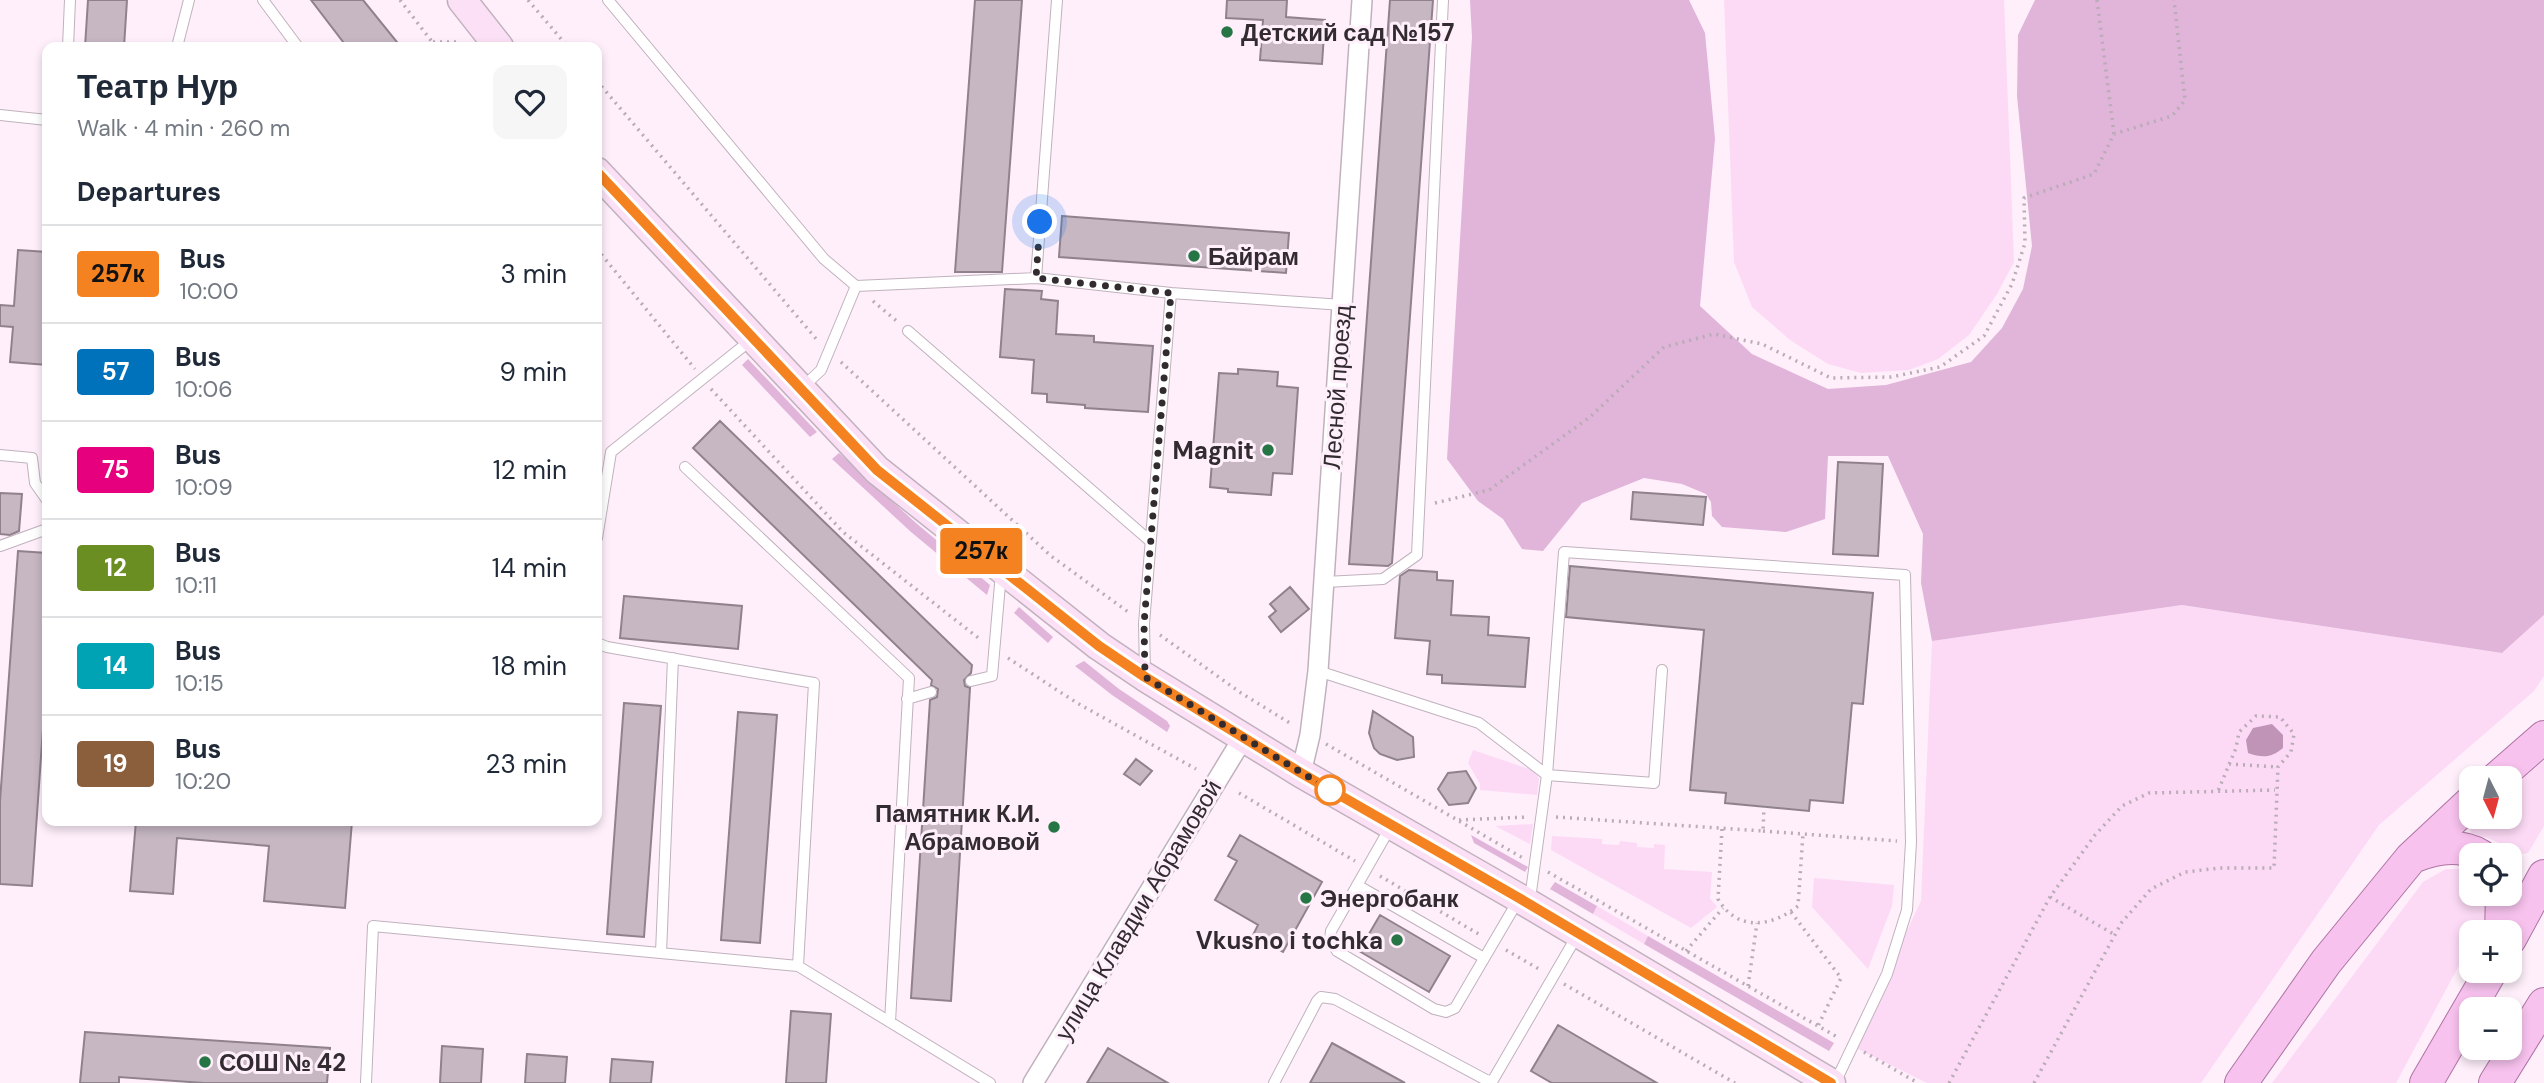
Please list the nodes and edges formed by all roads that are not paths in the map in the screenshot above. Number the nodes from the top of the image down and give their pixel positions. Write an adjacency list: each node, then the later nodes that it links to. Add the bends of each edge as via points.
1 (70, 0): 9 (lane)
2 (189, 0): 10 (lane)
3 (263, 0): 11 (lane)
4 (463, 0): 12 (main road)
5 (608, 0): 17 (lane, via 824,259)
6 (1057, 0): 16 (lane)
7 (1362, 0): 19 (street, Лесной проезд)
8 (1443, 0): 31 (lane, via 1417,555 1383,579)
9 (68, 42)
10 (178, 42)
11 (294, 42)
12 (495, 42)
13 (0, 115): 14 (lane)
14 (42, 119)
15 (602, 183): 21 (main road)
16 (1036, 278): 17 (lane); 18 (lane)
17 (856, 286): 22 (lane, via 821,370)
18 (1171, 293): 19 (lane); 28 (lane)
19 (1343, 305): 31 (street, Лесной проезд)
20 (908, 331): 28 (lane)
21 (753, 338): 22 (main road); 26 (lane, via 611,453)
22 (801, 389): 30 (main road, via 877,470)
23 (0, 455): 25 (lane, via 32,458 34,482)
24 (685, 467): 39 (lane, via 909,678)
25 (42, 493)
26 (602, 508)
27 (42, 531): 29 (lane)
28 (1150, 541): 36 (lane)
29 (0, 546)
30 (1002, 568): 36 (main road); 37 (lane, via 992,676)
31 (1325, 582): 35 (street, Лесной проезд)
32 (602, 644): 33 (lane)
33 (673, 658): 54 (lane); 56 (lane, via 814,683)
34 (1662, 670): 44 (lane, via 1654,783)
35 (1318, 671): 43 (street, Лесной проезд); 44 (lane, via 1479,723)
36 (1145, 677): 41 (main road)
37 (971, 681)
38 (931, 692): 39 (lane)
39 (907, 699): 59 (lane)
40 (2544, 737): 42 (main road)
41 (1243, 738): 43 (main road); 63 (street, улица Клавдии Абрамовой)
42 (2511, 766)
43 (1301, 773): 46 (main road)
44 (1547, 775): 51 (lane); 65 (lane, via 1564,552 1905,576 1911,842 1908,910 1887,974)
45 (2459, 813): 48 (main road)
46 (1392, 825): 50 (lane); 51 (main road)
47 (2459, 848): 48 (main road, via 2430,850)
48 (2411, 858): 66 (main road, via 2326,962)
49 (2544, 876): 52 (main road)
50 (1357, 885): 55 (lane); 55 (lane, via 1329,940 1337,951 1434,1009 1447,1012 1455,1008)
51 (1524, 901): 53 (main road); 55 (lane)
52 (2520, 920)
53 (1578, 934): 64 (lane, via 1493,1080 1488,1082 1327,997 1317,1001); 65 (main road, via 1803,1071)
54 (662, 953): 56 (lane); 61 (lane, via 373,926)
55 (1484, 958)
56 (798, 966): 59 (lane)
57 (2484, 983): 67 (main road)
58 (2544, 1004): 60 (main road)
59 (890, 1022): 62 (lane)
60 (2536, 1028): 68 (main road)
61 (366, 1083)
62 (990, 1083)
63 (1033, 1083)
64 (1274, 1083)
65 (1833, 1083)
66 (2241, 1083)
67 (2426, 1083)
68 (2495, 1083)

